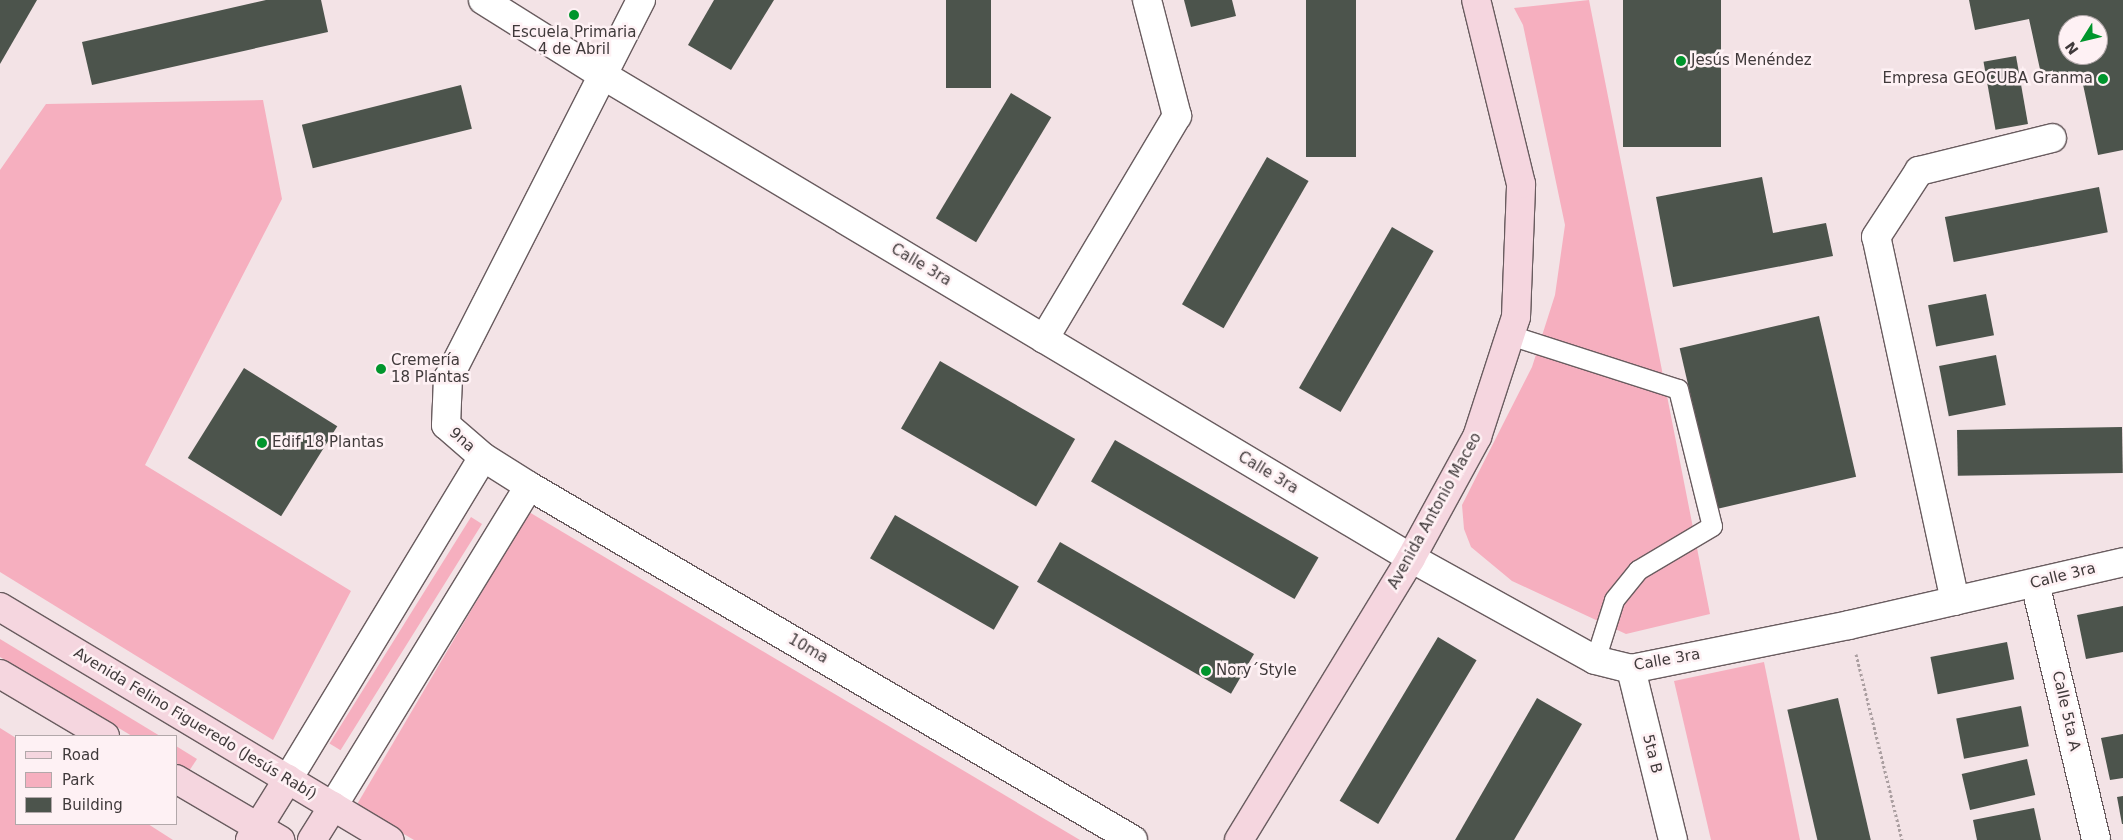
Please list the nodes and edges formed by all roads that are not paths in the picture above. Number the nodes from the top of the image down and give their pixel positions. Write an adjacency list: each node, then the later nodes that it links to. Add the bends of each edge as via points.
1 (483, 0): 5 (street, Calle 3ra)
2 (642, 0): 5 (street, 9na)
3 (1147, 0): 8 (street, via 1177,116)
4 (1476, 0): 7 (street, Avenida Antonio Maceo, via 1521,184 1516,317)
5 (601, 74): 8 (street, Calle 3ra); 9 (street, 9na, via 448,378 446,425)
6 (2052, 138): 14 (street, via 1919,171 1876,237)
7 (1510, 335): 11 (street, Avenida Antonio Maceo, via 1477,437); 16 (lane, via 1678,389 1712,526 1638,570 1614,600)
8 (1044, 339): 11 (street, Calle 3ra)
9 (483, 457): 10 (street, 10ma); 20 (street, 9na)
10 (529, 486): 22 (street); 27 (street, 10ma)
11 (1411, 558): 16 (street, Calle 3ra); 24 (street, Avenida Antonio Maceo)
12 (2123, 562): 13 (street, Calle 3ra)
13 (2036, 583): 14 (street, Calle 3ra); 29 (street, Calle 5ta A)
14 (1955, 601): 17 (street, Calle 3ra)
15 (0, 607): 20 (street, Avenida Felino Figueredo (Jesús Rabí))
16 (1595, 660): 17 (street, Calle 3ra)
17 (1631, 669): 28 (street, 5ta B)
18 (0, 674): 19 (street)
19 (103, 735)
20 (288, 779): 22 (street, Avenida Felino Figueredo (Jesús Rabí)); 23 (street)
21 (178, 780): 23 (street)
22 (333, 806): 25 (street); 26 (street, Avenida Felino Figueredo (Jesús Rabí))
23 (262, 836)
24 (1241, 839)
25 (312, 840)
26 (390, 840)
27 (1133, 840)
28 (1673, 840)
29 (2096, 840)

